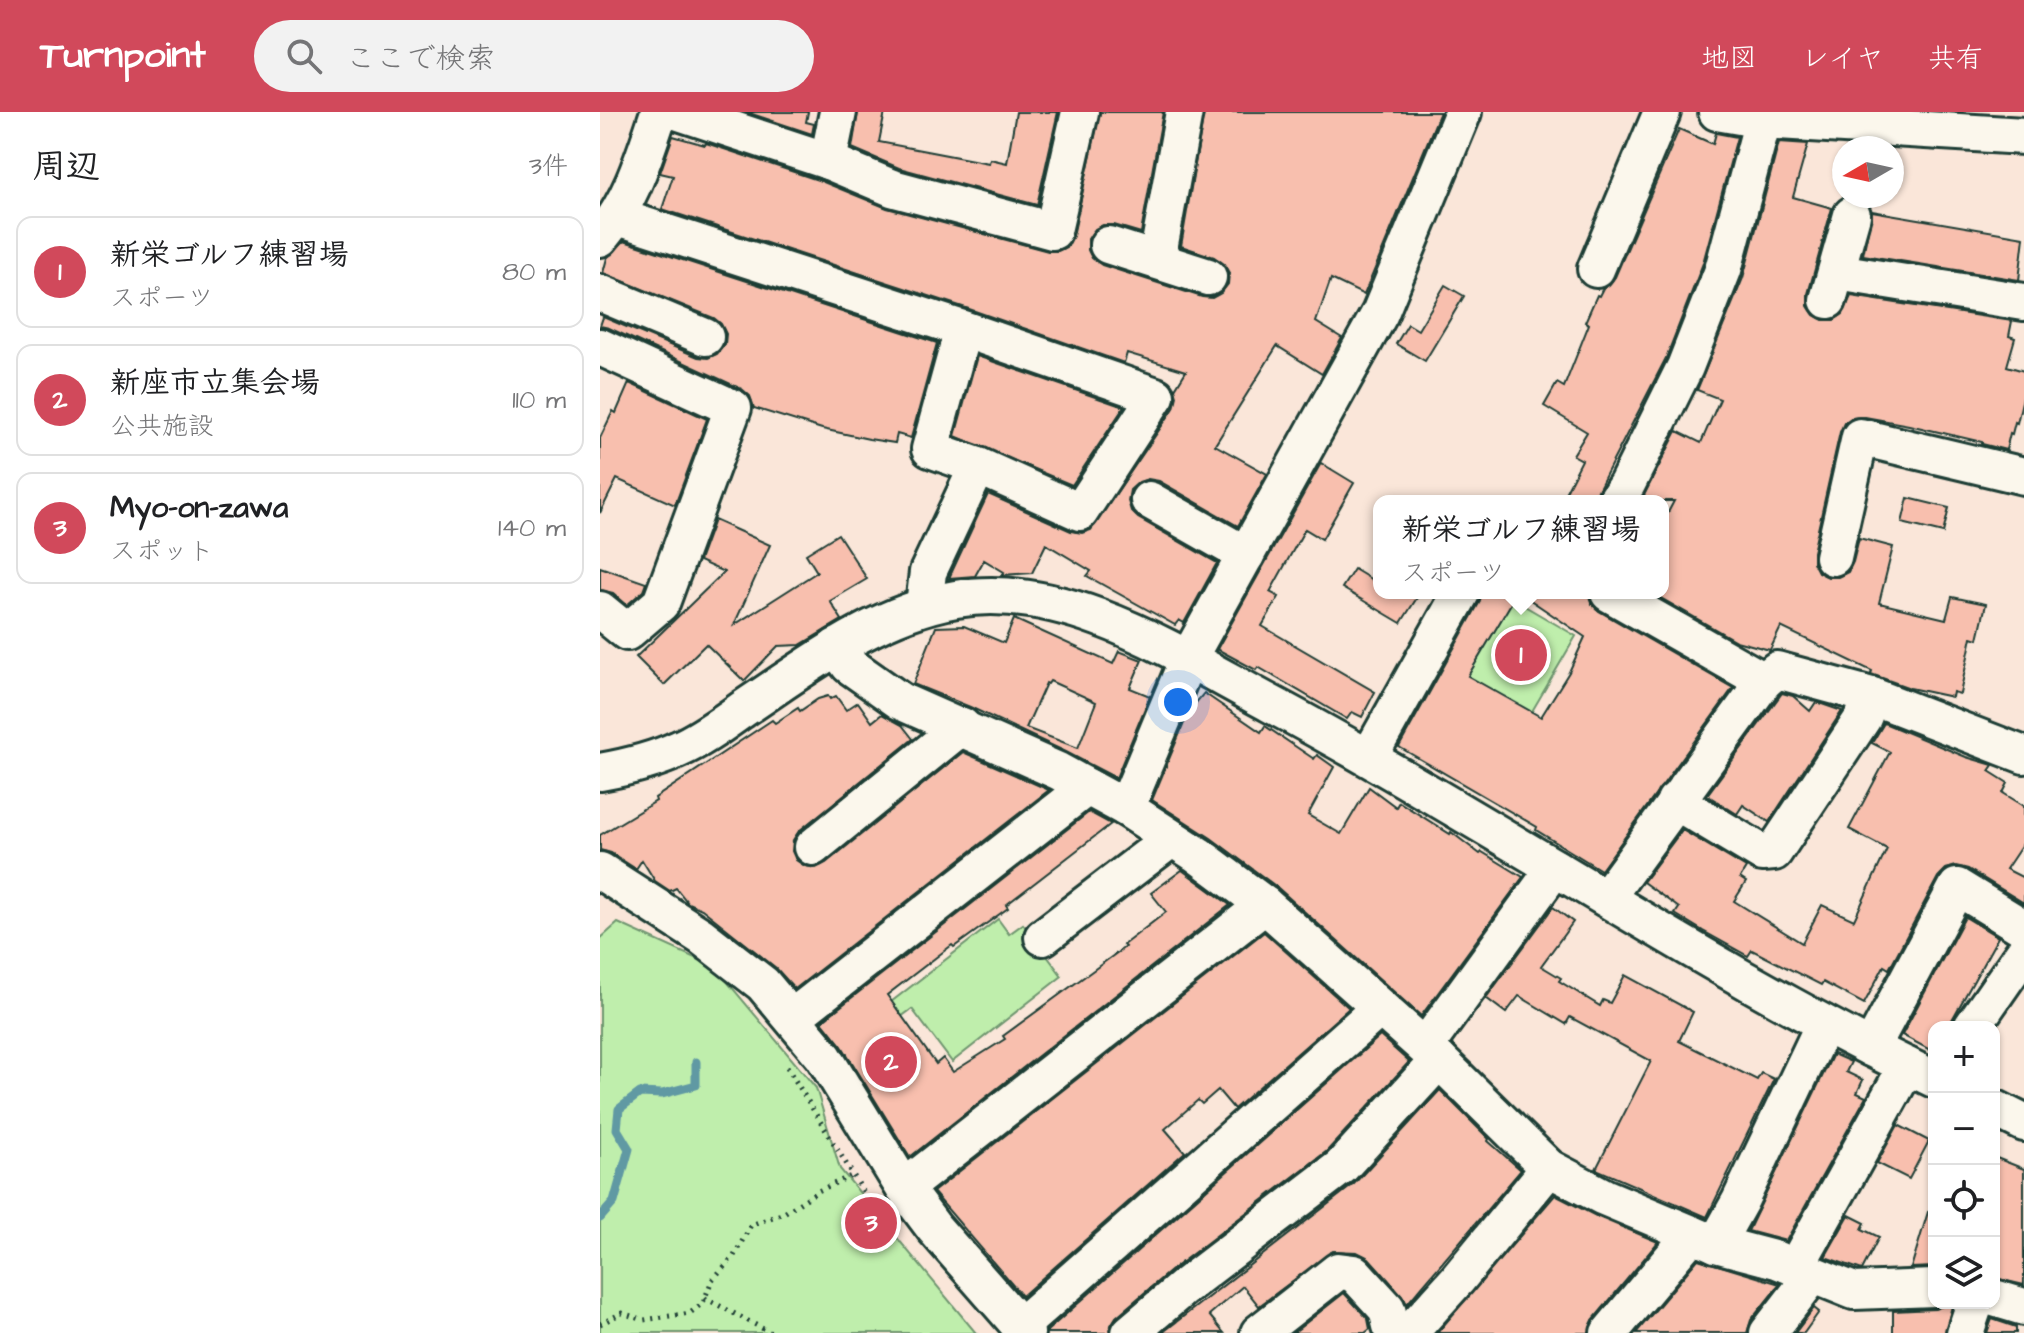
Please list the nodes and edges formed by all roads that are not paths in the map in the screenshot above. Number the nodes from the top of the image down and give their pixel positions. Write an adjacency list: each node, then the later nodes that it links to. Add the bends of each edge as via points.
1 (659, 112): 14 (street, via 643,161)
2 (679, 112): 12 (street)
3 (838, 112): 12 (street)
4 (1080, 112): 12 (street, via 1053,231 892,188)
5 (1184, 112): 16 (street)
6 (1463, 112): 28 (street, via 1380,313)
7 (1662, 112): 17 (street)
8 (1717, 112): 9 (street)
9 (1763, 120): 10 (street); 26 (street, via 1723,270 1685,367)
10 (1920, 120): 11 (street)
11 (2024, 136)
12 (828, 161)
13 (1852, 215): 20 (street, via 1832,286)
14 (609, 227): 21 (street)
15 (1108, 245): 16 (street)
16 (1157, 260): 18 (street)
17 (1596, 269)
18 (1208, 277)
19 (600, 293): 22 (street)
20 (2024, 302)
21 (963, 329): 24 (street, via 930,449); 24 (street, via 1156,396 1080,512)
22 (705, 337)
23 (600, 347): 33 (street, via 733,408 661,603 627,632)
24 (978, 466): 32 (street, via 928,572)
25 (2024, 476): 29 (street, via 1860,437)
26 (1619, 495)
27 (1149, 500): 28 (street)
28 (1246, 555): 35 (street)
29 (1833, 557)
30 (1458, 599): 40 (street)
31 (1620, 599): 36 (street)
32 (924, 606): 34 (street); 35 (street, via 958,598 1026,597 1118,626)
33 (600, 610)
34 (836, 647): 38 (street, via 849,665 900,701); 41 (street, via 682,748)
35 (1188, 659): 40 (street); 44 (street)
36 (1764, 681): 37 (street, via 1777,670); 43 (street)
37 (1872, 696): 39 (street); 43 (street, via 1863,718 1774,852 1762,853)
38 (962, 726): 42 (street); 46 (street)
39 (2024, 755)
40 (1369, 757): 47 (street)
41 (600, 772)
42 (1087, 787): 44 (street); 55 (street)
43 (1675, 801): 49 (street)
44 (1126, 808): 45 (street)
45 (1171, 839): 50 (street); 52 (street)
46 (813, 847)
47 (1555, 868): 49 (street); 59 (street)
48 (600, 871): 55 (street, via 701,936 763,984)
49 (1606, 898): 57 (street)
50 (1265, 905): 54 (street); 64 (street)
51 (2024, 928): 58 (street, via 1957,887)
52 (1043, 937)
53 (2024, 952): 56 (street)
54 (1380, 1008): 59 (street); 71 (street)
55 (793, 1017): 64 (street, via 824,1057)
56 (1976, 1021)
57 (1824, 1024): 58 (street); 65 (street, via 1740,1201)
58 (1871, 1048): 60 (street)
59 (1432, 1054): 63 (street); 73 (street, via 1341,1167)
60 (1920, 1073): 66 (street)
61 (2000, 1111): 62 (street)
62 (2024, 1123)
63 (1549, 1168): 65 (street); 72 (street, via 1457,1280)
64 (904, 1188): 71 (street)
65 (1704, 1239): 66 (street); 75 (street)
66 (1804, 1272): 67 (street, via 1854,1291); 76 (street)
67 (1928, 1288)
68 (2000, 1300): 69 (street)
69 (2024, 1307)
70 (1973, 1309): 77 (street)
71 (1023, 1330)
72 (1396, 1331): 74 (street, via 1387,1309 1354,1273 1338,1271)
73 (1130, 1333)
74 (1259, 1333)
75 (1609, 1333)
76 (1768, 1333)
77 (1965, 1333)

